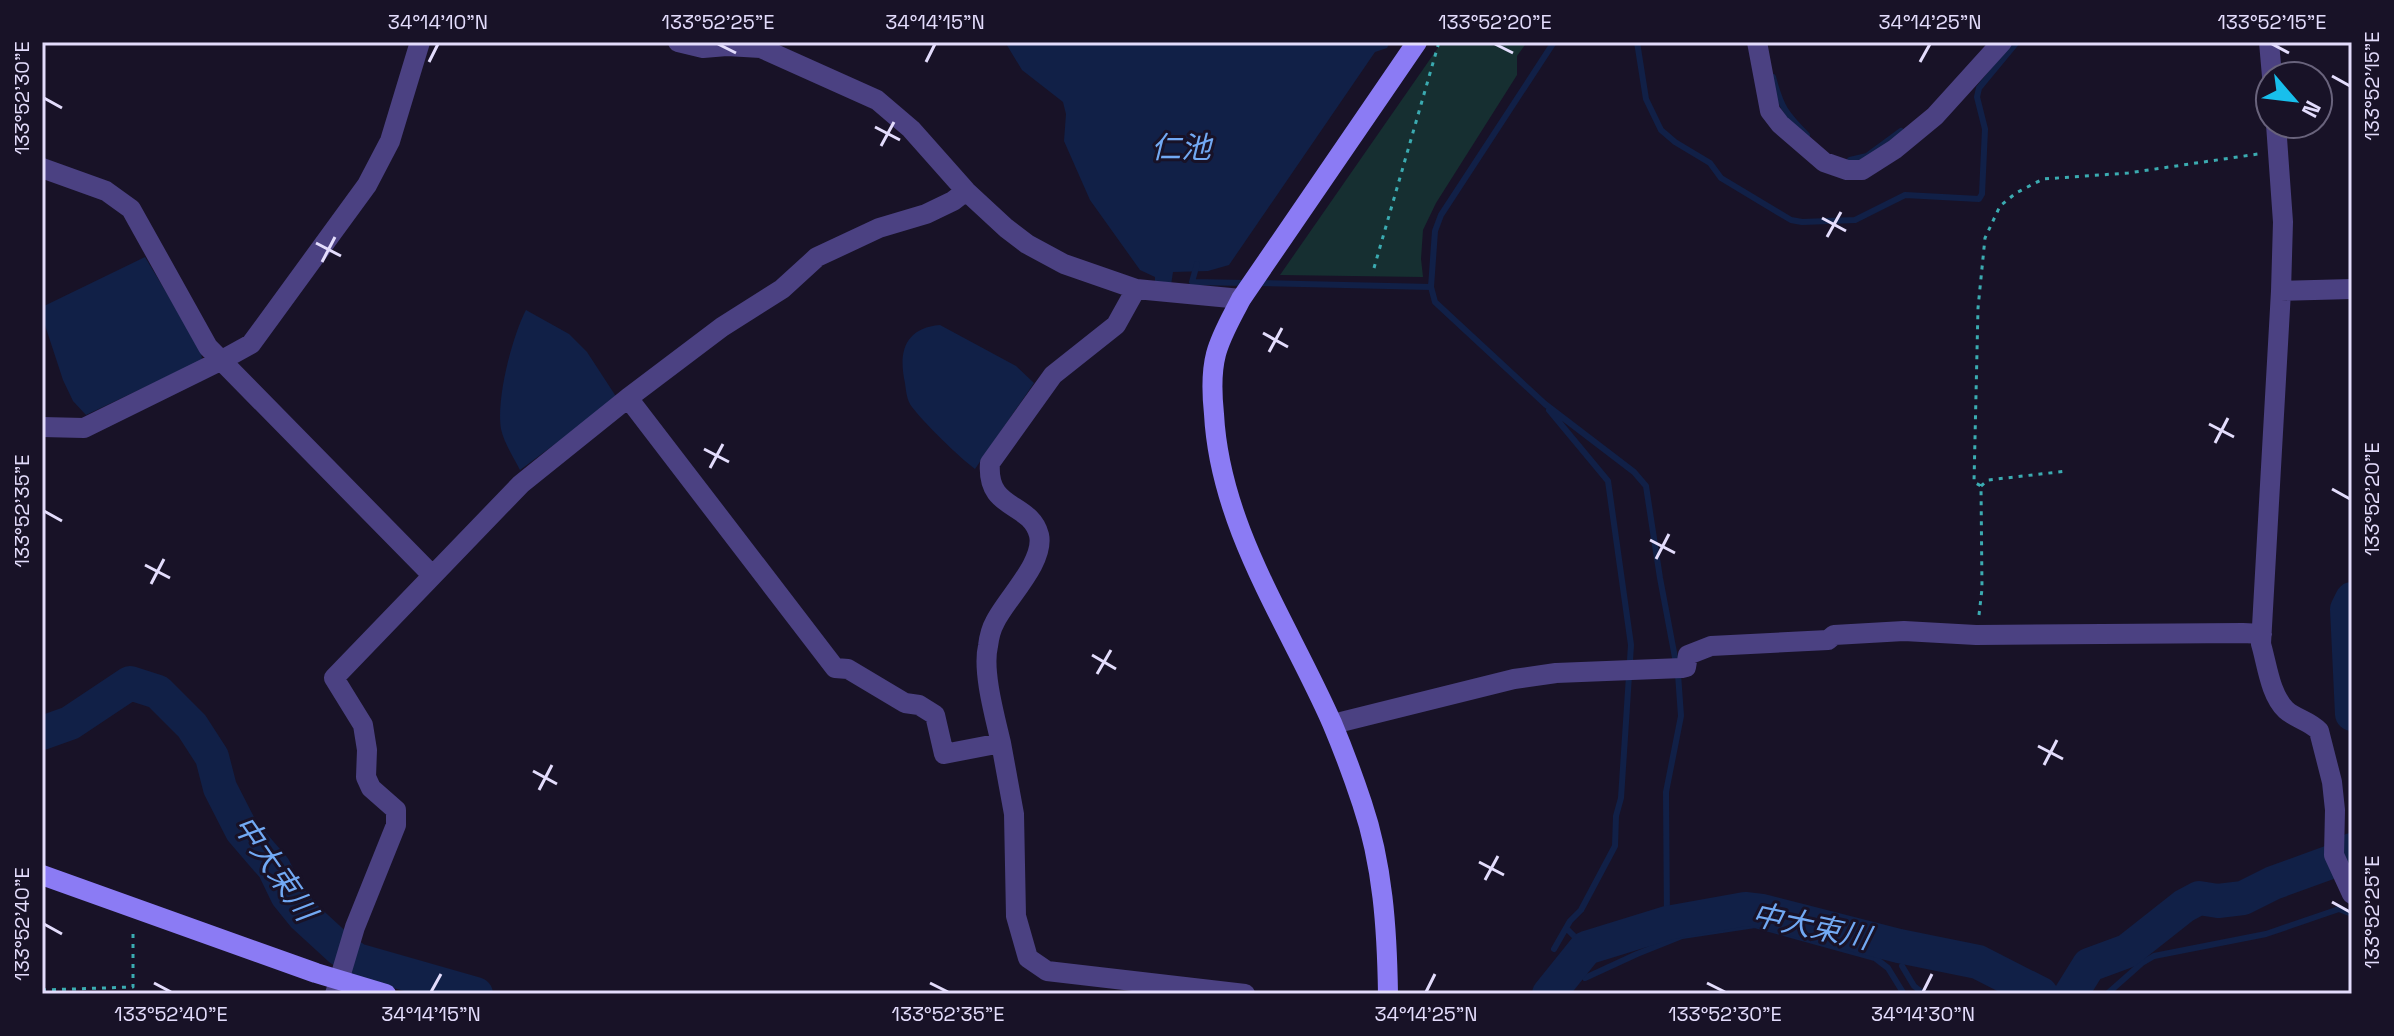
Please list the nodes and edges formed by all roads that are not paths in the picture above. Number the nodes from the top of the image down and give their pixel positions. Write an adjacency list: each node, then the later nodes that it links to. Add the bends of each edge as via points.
1 (420, 42): 13 (street, via 390,141 367,185 251,344)
2 (678, 42): 8 (street, via 703,48 761,48 877,100 911,129)
3 (1417, 42): 10 (street)
4 (1757, 42): 5 (street, via 1770,111 1824,162 1847,170 1862,170 1878,161 1935,116)
5 (2002, 42)
6 (2277, 140): 12 (street)
7 (42, 168): 13 (street, via 106,191 131,209 208,347)
8 (966, 191): 9 (street, via 1027,244 1064,264); 14 (street, via 926,214 879,228 817,257 782,289)
9 (1136, 289): 10 (street); 19 (street, via 1116,325 1053,375 990,463 989,479 997,494 1027,517 1039,534 1038,552 995,622 986,649)
10 (1247, 289): 18 (street, via 1216,355 1212,390 1224,484 1241,535)
11 (2352, 289): 12 (street)
12 (2281, 291): 17 (street)
13 (222, 360): 15 (street, via 84,428); 16 (street)
14 (628, 398): 16 (street, via 521,484); 19 (street, via 835,668 848,669 935,715 944,754)
15 (42, 427)
16 (432, 575): 22 (street, via 334,678 363,725 371,788 396,810 396,825)
17 (2262, 634): 18 (street, via 1904,631 1711,646 1688,655 1686,667 1678,669 1514,679); 21 (street, via 2281,704 2319,731 2332,782 2336,860)
18 (1333, 724): 25 (street, via 1363,805 1381,875)
19 (1001, 743): 24 (street, via 1014,814 1016,916 1028,958 1047,971)
20 (42, 875): 22 (street)
21 (2352, 894)
22 (342, 971): 23 (street)
23 (386, 994)
24 (1245, 994)
25 (1388, 994)

